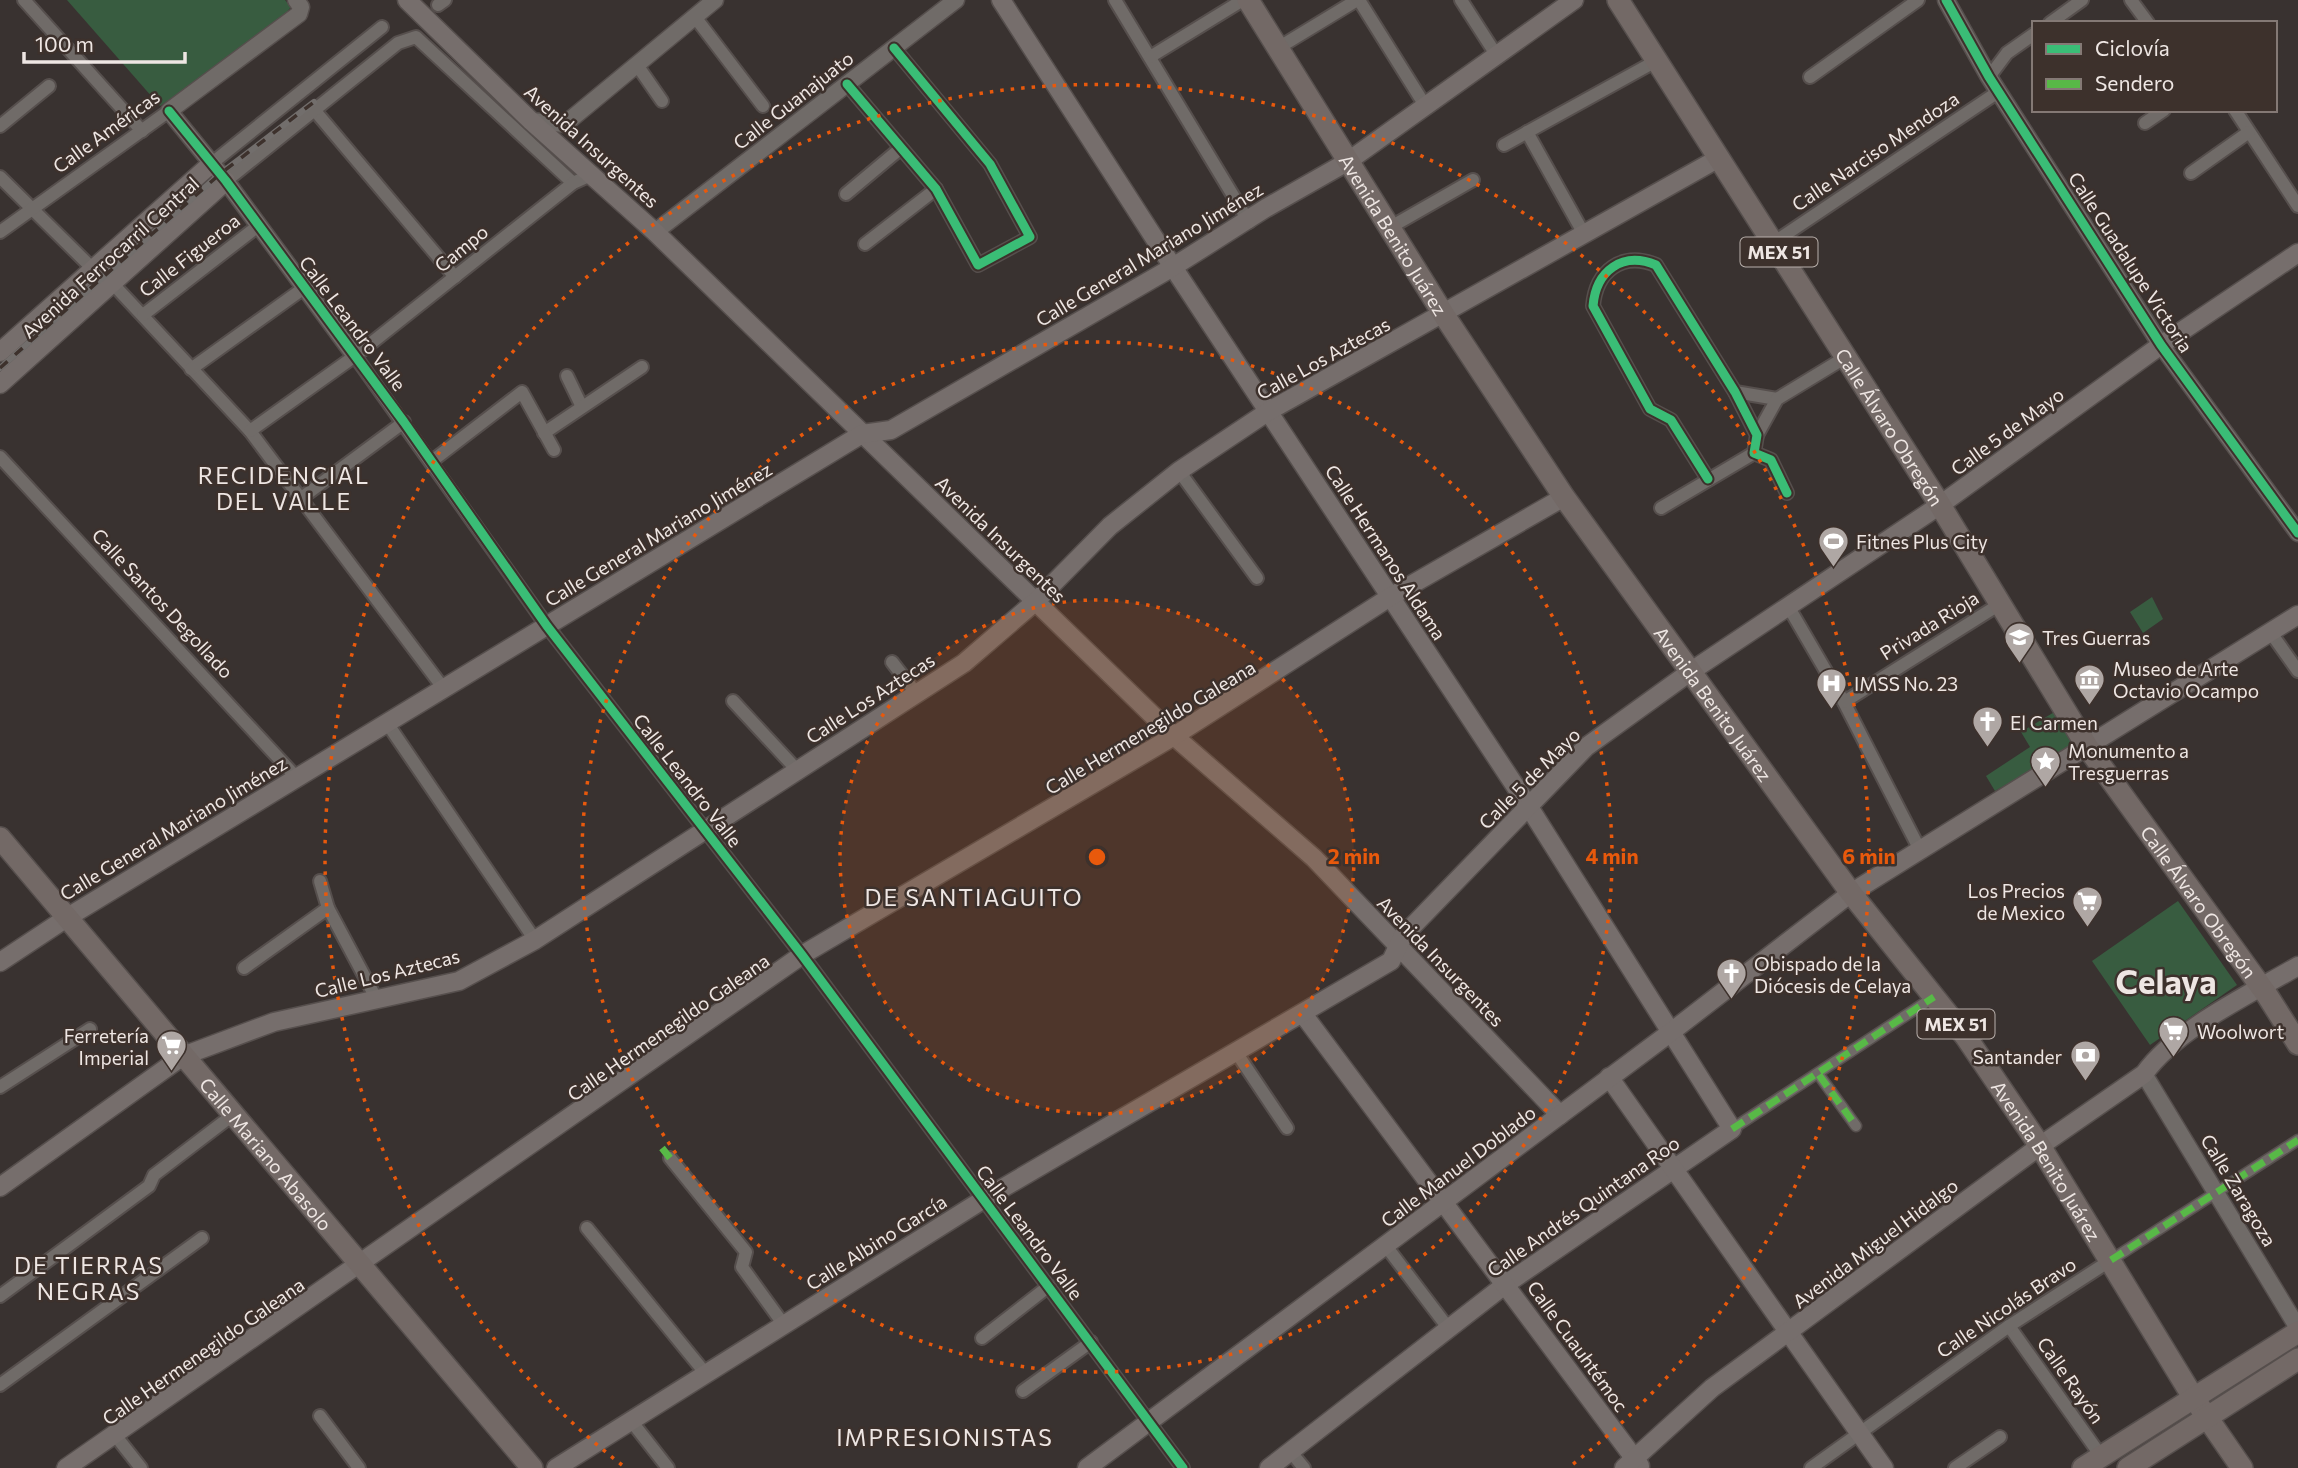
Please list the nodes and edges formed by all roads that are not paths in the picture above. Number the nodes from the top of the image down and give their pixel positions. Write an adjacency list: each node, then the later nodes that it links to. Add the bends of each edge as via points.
1 (24, 0): 45 (street)
2 (407, 0): 41 (main road, Avenida Insurgentes)
3 (715, 0): 18 (street)
4 (956, 0): 23 (street, Calle Guanajuato)
5 (1001, 0): 72 (main road, Calle Hermanos Aldama)
6 (1115, 0): 25 (street)
7 (1243, 0): 25 (street)
8 (1248, 0): 24 (main road, Avenida Benito Juárez)
9 (1358, 0): 24 (street); 36 (street)
10 (1461, 0): 26 (street)
11 (1574, 0): 26 (main road, Calle General Mariano Jiménez)
12 (1618, 0): 27 (main road, Calle Álvaro Obregón / MEX 51)
13 (1918, 0): 29 (street)
14 (2082, 0): 19 (street)
15 (2131, 0): 20 (street)
16 (1945, 1): 30 (street, Calle Guadalupe Victoria)
17 (299, 5): 37 (street, Calle Américas)
18 (695, 17): 28 (street); 35 (street)
19 (2053, 21)
20 (2147, 21)
21 (382, 27): 52 (street, Avenida Ferrocarril Central)
22 (2032, 35): 30 (street, via 2007,53)
23 (894, 48): 31 (street, Calle Guanajuato); 59 (street, via 990,164 1030,237 978,265)
24 (1278, 48): 51 (main road, Avenida Benito Juárez)
25 (1150, 57): 63 (street)
26 (1497, 57): 36 (main road, Calle General Mariano Jiménez)
27 (1656, 61): 46 (street); 50 (main road, Calle Álvaro Obregón / MEX 51)
28 (637, 65): 34 (street); 42 (street)
29 (1810, 77)
30 (1989, 77): 33 (street, Calle Guadalupe Victoria)
31 (847, 84): 49 (street); 67 (street, Calle Guanajuato)
32 (49, 86): 44 (street)
33 (1998, 92): 69 (street, Calle Narciso Mendoza); 79 (street, Calle Guadalupe Victoria)
34 (662, 101)
35 (763, 106)
36 (1426, 107): 51 (main road, Calle General Mariano Jiménez)
37 (169, 111): 45 (street, Calle Américas); 52 (street, Calle Leandro Valle)
38 (316, 112): 57 (street, Avenida Ferrocarril Central); 58 (street, Avenida Ferrocarril Central, via 398,43 416,37); 74 (street)
39 (2161, 112): 43 (street)
40 (2236, 112): 47 (street)
41 (531, 121): 42 (street); 54 (main road, Avenida Insurgentes)
42 (565, 124): 54 (street, via 567,143 593,165)
43 (2145, 124)
44 (0, 126)
45 (142, 131): 62 (street, Calle Américas)
46 (1527, 132): 48 (street); 68 (street)
47 (2249, 132): 53 (street); 61 (street)
48 (1504, 145)
49 (901, 148): 59 (street); 60 (street)
50 (1718, 158): 68 (main road, Calle Los Aztecas); 69 (main road, Calle Álvaro Obregón / MEX 51)
51 (1347, 162): 63 (main road, Calle General Mariano Jiménez); 65 (main road, Avenida Benito Juárez)
52 (211, 164): 57 (street, Calle Leandro Valle); 73 (main road, Avenida Ferrocarril Central)
53 (2191, 173)
54 (593, 174): 58 (street, Campo); 67 (main road, Avenida Insurgentes)
55 (0, 177): 62 (street)
56 (1473, 180): 65 (street)
57 (226, 181): 64 (street, Calle Leandro Valle); 75 (main road, Avenida Ferrocarril Central)
58 (573, 183): 74 (street, Campo)
59 (936, 189): 70 (street)
60 (846, 194)
61 (2298, 206)
62 (34, 209): 66 (street, Calle Américas); 73 (street)
63 (1249, 222): 72 (main road, Calle General Mariano Jiménez)
64 (258, 226): 76 (street, Calle Leandro Valle); 77 (street, Calle Figueroa)
65 (1389, 228): 78 (main road, Avenida Benito Juárez)
66 (0, 232)
67 (655, 232): 94 (main road, Avenida Insurgentes)
68 (1584, 234): 78 (main road, Calle Los Aztecas)
69 (1773, 243): 82 (main road, Calle Álvaro Obregón / MEX 51)
70 (865, 244)
71 (2298, 253): 79 (main road, Calle 5 de Mayo)
72 (1173, 267): 90 (main road, Calle Hermanos Aldama); 94 (main road, Calle General Mariano Jiménez, via 891,430)
73 (94, 270): 80 (main road, Avenida Ferrocarril Central)
74 (456, 277): 81 (street, Campo)
75 (113, 284): 77 (street); 86 (main road, Avenida Ferrocarril Central)
76 (304, 288): 81 (street, Calle Leandro Valle); 84 (street)
77 (143, 315): 84 (street)
78 (1444, 315): 90 (main road, Calle Los Aztecas); 103 (main road, Avenida Benito Juárez)
79 (2161, 345): 105 (main road, Calle 5 de Mayo); 107 (street, Calle Guadalupe Victoria)
80 (0, 352)
81 (355, 356): 91 (street, Calle Leandro Valle); 92 (street, Campo)
82 (1846, 357): 88 (street); 105 (main road, Calle Álvaro Obregón / MEX 51)
83 (642, 367): 89 (street)
84 (191, 369): 92 (street)
85 (567, 376): 89 (street)
86 (0, 384)
87 (1735, 392): 88 (street); 95 (street); 101 (street, via 1656,265 1628,259 1602,277 1594,290 1593,306 1650,409 1671,420)
88 (1777, 399): 95 (street)
89 (582, 407): 93 (street)
90 (1269, 411): 100 (main road, Calle Los Aztecas); 109 (main road, Calle Hermanos Aldama)
91 (404, 422): 99 (street, Calle Leandro Valle); 104 (street)
92 (250, 431): 104 (street)
93 (544, 433): 96 (street); 99 (street, via 522,391)
94 (862, 434): 110 (main road, Avenida Insurgentes); 114 (main road, Calle General Mariano Jiménez)
95 (1757, 435): 97 (street)
96 (554, 450)
97 (1754, 453): 101 (street); 102 (street, via 1771,460)
98 (0, 457): 127 (street, Calle Santos Degollado)
99 (432, 461): 114 (street, Calle Leandro Valle)
100 (1179, 471): 108 (street); 110 (main road, Calle Los Aztecas, via 1110,526)
101 (1708, 479): 106 (street)
102 (1787, 493)
103 (1564, 497): 109 (main road, Calle Hermenegildo Galeana); 118 (main road, Avenida Benito Juárez)
104 (300, 499): 119 (street)
105 (1940, 505): 111 (main road, Calle Álvaro Obregón / MEX 51); 112 (main road, Calle 5 de Mayo)
106 (1661, 508)
107 (2298, 533)
108 (1257, 578)
109 (1390, 597): 124 (main road, Calle Hermenegildo Galeana); 128 (main road, Calle Hermanos Aldama)
110 (1035, 601): 120 (main road, Calle Los Aztecas, via 964,663); 124 (main road, Avenida Insurgentes)
111 (2000, 604): 122 (street, Privada Rioja); 125 (main road, Calle Álvaro Obregón / MEX 51)
112 (1788, 606): 118 (main road, Calle 5 de Mayo); 122 (street)
113 (2298, 615): 115 (main road, Calle Manuel Doblado)
114 (547, 625): 119 (main road, Calle General Mariano Jiménez); 129 (street, Calle Leandro Valle)
115 (2271, 633): 117 (street); 125 (main road, Calle Manuel Doblado)
116 (892, 662): 120 (street)
117 (2298, 671)
118 (1690, 672): 128 (main road, Calle 5 de Mayo, via 1586,747); 133 (main road, Avenida Benito Juárez / MEX 51)
119 (444, 689): 123 (main road, Calle General Mariano Jiménez)
120 (916, 693): 126 (main road, Calle Los Aztecas)
121 (733, 701): 126 (street)
122 (1844, 702): 131 (street)
123 (387, 723): 127 (main road, Calle General Mariano Jiménez); 136 (street)
124 (1174, 736): 137 (main road, Avenida Insurgentes, via 1314,858); 138 (main road, Calle Hermenegildo Galeana)
125 (2088, 748): 131 (main road, Calle Manuel Doblado); 142 (main road, Calle Álvaro Obregón / MEX 51)
126 (797, 770): 129 (main road, Calle Los Aztecas)
127 (296, 777): 135 (main road, Calle General Mariano Jiménez)
128 (1530, 807): 137 (main road, Calle 5 de Mayo, via 1403,936); 147 (main road, Calle Hermanos Aldama)
129 (704, 829): 136 (main road, Calle Los Aztecas); 138 (street, Calle Leandro Valle)
130 (0, 838): 135 (main road, Calle Mariano Abasolo)
131 (1919, 848): 133 (main road, Calle Manuel Doblado)
132 (320, 881): 134 (street)
133 (1851, 893): 143 (main road, Avenida Benito Juárez / MEX 51); 147 (main road, Calle Manuel Doblado)
134 (328, 908): 141 (street); 144 (street)
135 (68, 917): 139 (main road, Calle General Mariano Jiménez); 150 (main road, Calle Mariano Abasolo)
136 (535, 940): 144 (main road, Calle Los Aztecas, via 459,981)
137 (1398, 948): 145 (main road, Calle Albino García, via 1391,961); 156 (main road, Avenida Insurgentes)
138 (802, 955): 166 (street, Calle Leandro Valle); 172 (main road, Calle Hermenegildo Galeana)
139 (0, 962)
140 (2298, 966): 142 (main road, Avenida Miguel Hidalgo)
141 (244, 968)
142 (2260, 987): 148 (main road, MEX 51); 151 (main road, Avenida Miguel Hidalgo, via 2156,1058)
143 (1934, 997): 152 (street, Calle Andrés Quintana Roo); 161 (main road, Avenida Benito Juárez / MEX 51)
144 (376, 998): 150 (main road, Calle Los Aztecas, via 274,1022)
145 (1303, 1014): 149 (main road, Calle Albino García); 167 (main road, Calle Cuauhtémoc)
146 (90, 1029): 154 (street)
147 (1671, 1032): 153 (main road, Calle Manuel Doblado); 159 (main road, Calle Hermanos Aldama)
148 (2298, 1044)
149 (1236, 1052): 158 (street); 166 (main road, Calle Albino García)
150 (183, 1056): 155 (main road, Calle Mariano Abasolo); 164 (main road, Calle Los Aztecas)
151 (2144, 1074): 161 (main road, Avenida Miguel Hidalgo); 165 (street, Calle Zaragoza)
152 (1819, 1075): 157 (street); 159 (street, Calle Andrés Quintana Roo)
153 (1609, 1077): 156 (main road, Calle Manuel Doblado); 163 (main road)
154 (0, 1087)
155 (234, 1114): 172 (main road, Calle Mariano Abasolo); 175 (street, via 154,1175 149,1186)
156 (1560, 1115): 167 (main road, Calle Manuel Doblado)
157 (1856, 1126)
158 (1287, 1128)
159 (1732, 1129): 163 (main road, Calle Andrés Quintana Roo)
160 (2298, 1140): 165 (street, Calle Nicolás Bravo)
161 (2040, 1146): 171 (main road, Avenida Benito Juárez / MEX 51); 180 (main road, Avenida Miguel Hidalgo)
162 (670, 1158): 176 (street, via 746,1252 742,1266)
163 (1675, 1167): 173 (main road, Calle Andrés Quintana Roo); 180 (main road)
164 (0, 1187)
165 (2216, 1192): 171 (street, Calle Nicolás Bravo); 179 (street, Calle Zaragoza)
166 (984, 1199): 174 (street, Calle Leandro Valle); 176 (main road, Calle Albino García)
167 (1445, 1202): 170 (main road, Calle Manuel Doblado); 173 (main road, Calle Cuauhtémoc)
168 (587, 1228): 184 (street)
169 (202, 1238): 185 (street)
170 (1386, 1246): 178 (street); 191 (main road, Calle Manuel Doblado)
171 (2111, 1260): 177 (street, Calle Nicolás Bravo); 187 (main road, Avenida Benito Juárez / MEX 51)
172 (360, 1263): 193 (main road, Calle Hermenegildo Galeana); 201 (main road, Calle Mariano Abasolo)
173 (1506, 1284): 178 (main road, Calle Andrés Quintana Roo); 197 (main road, Calle Cuauhtémoc)
174 (1049, 1286): 181 (street); 182 (street, Calle Leandro Valle)
175 (0, 1296)
176 (784, 1325): 184 (main road, Calle Albino García)
177 (2009, 1326): 192 (street, Calle Nicolás Bravo); 196 (street, Calle Rayón)
178 (1449, 1329): 195 (main road, Calle Andrés Quintana Roo)
179 (2298, 1330): 187 (main road)
180 (1791, 1332): 192 (main road); 197 (main road, Avenida Miguel Hidalgo, via 1712,1388)
181 (982, 1338)
182 (1091, 1342): 186 (street); 191 (street, Calle Leandro Valle)
183 (2298, 1360): 189 (main road)
184 (706, 1374): 190 (main road, Calle Albino García)
185 (0, 1385)
186 (1023, 1391)
187 (2193, 1397): 189 (main road, MEX 51); 196 (main road)
188 (320, 1416): 200 (street)
189 (2208, 1416): 211 (main road); 212 (main road, MEX 51)
190 (632, 1422): 202 (main road, Calle Albino García); 203 (street)
191 (1149, 1422): 204 (main road, Calle Manuel Doblado); 205 (street, Calle Leandro Valle)
192 (1859, 1433): 208 (street, Calle Nicolás Bravo); 209 (main road)
193 (115, 1435): 198 (main road, Calle Hermenegildo Galeana); 199 (street)
194 (2000, 1437): 210 (street)
195 (1290, 1451): 206 (main road, Calle Andrés Quintana Roo); 207 (street)
196 (2092, 1462)
197 (1633, 1465)
198 (65, 1468)
199 (141, 1468)
200 (359, 1468)
201 (532, 1468)
202 (556, 1468)
203 (668, 1468)
204 (1087, 1468)
205 (1183, 1468)
206 (1269, 1468)
207 (1304, 1468)
208 (1811, 1468)
209 (1884, 1468)
210 (1955, 1468)
211 (2128, 1468)
212 (2242, 1468)

